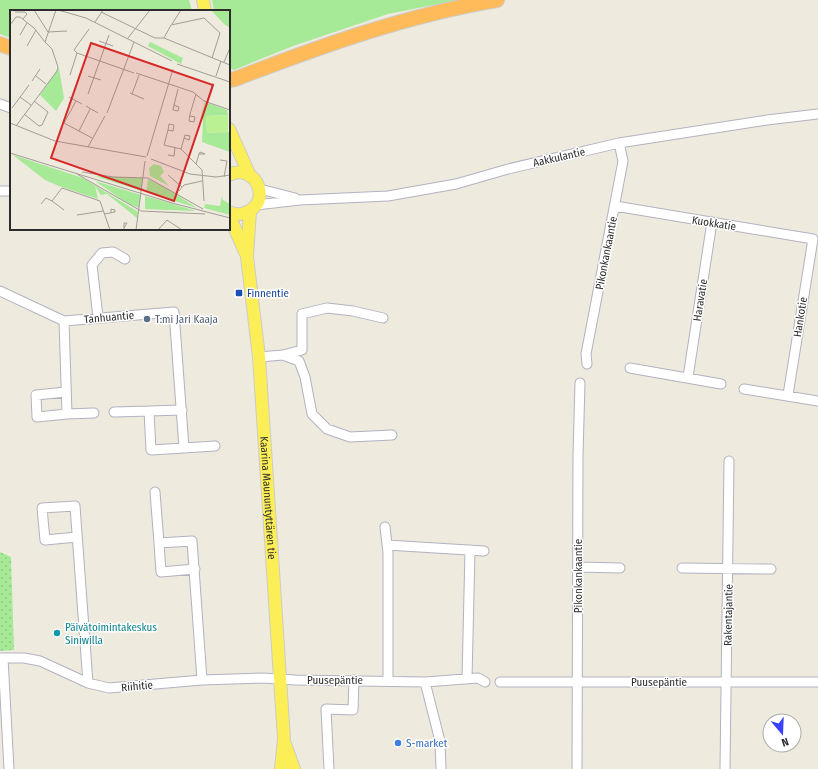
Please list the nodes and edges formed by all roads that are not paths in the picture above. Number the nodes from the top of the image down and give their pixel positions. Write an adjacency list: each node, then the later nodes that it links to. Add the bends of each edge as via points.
1 (203, 0): 3 (main road)
2 (497, 0): 6 (highway, via 413,18 330,43)
3 (206, 10)
4 (0, 44): 5 (highway)
5 (10, 48)
6 (230, 80)
7 (0, 104): 8 (street)
8 (10, 108)
9 (818, 114): 11 (street, Aakkulantie)
10 (230, 130): 13 (main road)
11 (619, 143): 15 (street, Aakkulantie, via 431,189 388,196); 16 (street, Pikonkankaantie, via 623,161)
12 (230, 175): 13 (main road, via 239,172)
13 (250, 176): 14 (main road)
14 (260, 189): 15 (street, Aakkulantie); 17 (main road, Kaarina Maununtyttären tie, via 259,200)
15 (300, 200): 17 (street, Aakkulantie)
16 (615, 206): 20 (street, Kuokkatie); 30 (street, Pikonkankaantie, via 586,354)
17 (253, 208): 18 (main road, via 239,214); 22 (main road, Kaarina Maununtyttären tie, via 248,229)
18 (230, 212)
19 (230, 217): 22 (main road, Kaarina Maununtyttären tie)
20 (712, 222): 21 (street, Kuokkatie); 32 (street, Haravatie)
21 (813, 239): 37 (street, Hankotie)
22 (247, 257): 29 (main road, Kaarina Maununtyttären tie)
23 (125, 259): 25 (street, via 112,252 102,253 92,265)
24 (0, 291): 27 (street)
25 (98, 317): 27 (street, Tanhuantie); 39 (street, Tanhuantie, via 174,312)
26 (383, 318): 28 (street, via 327,308 302,314 302,350)
27 (64, 321): 36 (street)
28 (283, 354): 29 (street); 44 (street, via 299,361 305,377 312,414 327,429 350,436)
29 (259, 357): 64 (main road, Kaarina Maununtyttären tie)
30 (588, 364)
31 (630, 368): 32 (street)
32 (688, 377): 34 (street)
33 (580, 383): 55 (street, Pikonkankaantie)
34 (721, 384)
35 (744, 389): 37 (street)
36 (66, 392): 43 (street); 43 (street, via 36,395 37,417)
37 (788, 395): 38 (street)
38 (818, 401)
39 (182, 410): 40 (street); 46 (street, Tanhuantie)
40 (150, 411): 41 (street); 46 (street, via 151,450)
41 (114, 412)
42 (94, 413): 43 (street)
43 (67, 414)
44 (392, 435)
45 (215, 446): 46 (street)
46 (184, 448)
47 (729, 461): 59 (street, Rakentajantie)
48 (154, 492): 51 (street)
49 (385, 527): 52 (street)
50 (77, 537): 50 (street, via 45,540 42,508 75,506); 73 (street)
51 (159, 543): 58 (street, via 192,541); 58 (street, via 161,572)
52 (387, 545): 53 (street); 66 (street)
53 (470, 550): 54 (street); 62 (street)
54 (484, 551)
55 (578, 567): 56 (street); 67 (street, Pikonkankaantie)
56 (620, 568)
57 (682, 568): 59 (street)
58 (194, 569): 63 (street)
59 (728, 569): 60 (street); 71 (street, Rakentajantie)
60 (771, 569)
61 (1, 658): 73 (street, Riihitie, via 40,661); 75 (street)
62 (467, 679): 68 (street, Puusepäntie); 69 (street, Puusepäntie, via 478,678)
63 (202, 680): 64 (street, Riihitie); 73 (street, Riihitie, via 110,688)
64 (280, 680): 65 (street, Puusepäntie); 74 (main road, Kaarina Maununtyttären tie)
65 (354, 680): 66 (street, Puusepäntie); 78 (street, via 353,710 326,709)
66 (388, 680): 68 (street, Puusepäntie)
67 (577, 681): 70 (street, Puusepäntie); 71 (street, Puusepäntie); 80 (street, Pikonkankaantie)
68 (425, 682): 79 (street, via 440,741)
69 (485, 682)
70 (500, 682)
71 (726, 682): 72 (street, Puusepäntie); 81 (street, Rakentajantie)
72 (818, 682)
73 (88, 683)
74 (284, 739): 76 (main road, Kaarina Maununtyttären tie); 77 (main road, Kaarina Maununtyttären tie)
75 (9, 769)
76 (281, 769)
77 (294, 769)
78 (329, 769)
79 (441, 769)
80 (576, 769)
81 (725, 769)

